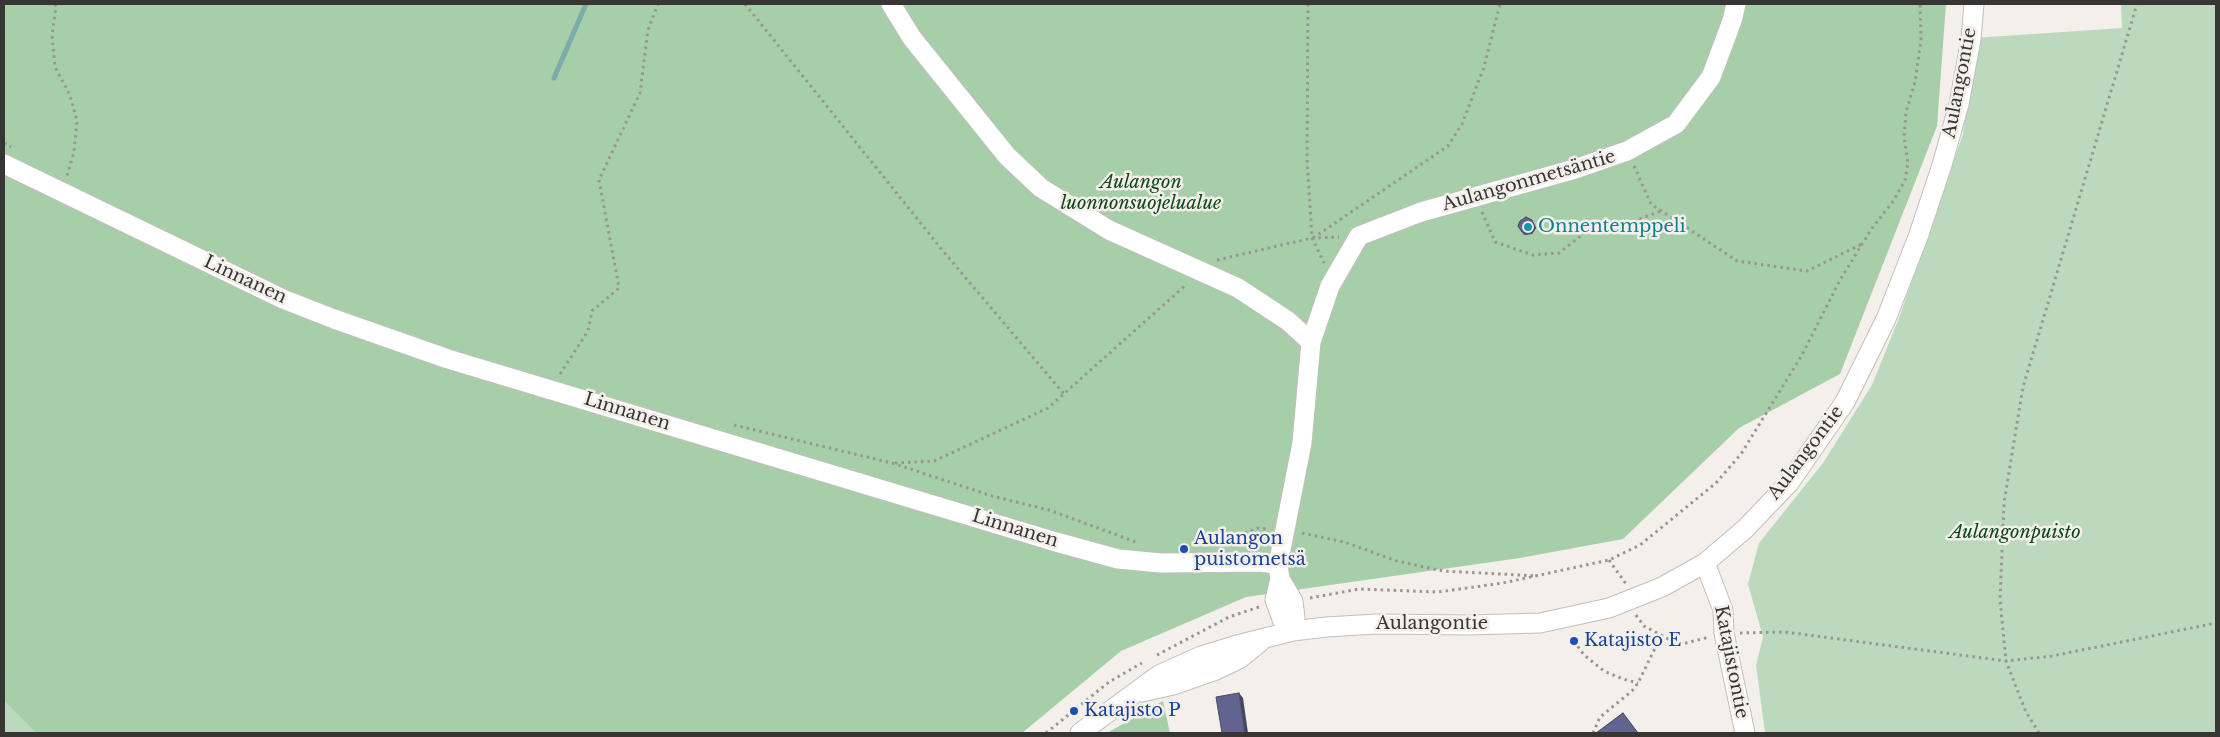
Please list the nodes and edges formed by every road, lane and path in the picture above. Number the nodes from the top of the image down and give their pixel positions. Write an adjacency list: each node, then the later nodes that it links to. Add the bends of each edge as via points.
1 (55, 4): 14 (path, via 52,35 55,67 70,95 77,121 74,152 66,179)
2 (658, 4): 23 (path, via 648,30 640,93 599,180 619,288 592,311 588,331)
3 (745, 4): 25 (path, via 943,251)
4 (891, 4): 19 (street, via 912,38 1006,156 1041,188 1109,230)
5 (1308, 4): 17 (path, via 1308,159)
6 (1500, 4): 17 (path, via 1484,67 1462,124 1448,146)
7 (1736, 4): 12 (street, Aulangonmetsäntie, via 1711,77 1676,124)
8 (1920, 4): 18 (path, via 1921,40 1915,82 1906,112 1904,137 1908,162 1905,180)
9 (1974, 4): 32 (street, Aulangontie, via 1971,39 1942,165 1886,319 1845,402 1789,483)
10 (2137, 4): 41 (path, via 2023,387 2004,503 2000,600)
11 (4, 142): 13 (path)
12 (1628, 151): 15 (street, Aulangonmetsäntie); 16 (path, via 1651,204)
13 (9, 157): 33 (street, Linnanen, via 284,299 448,359 1118,558 1161,563 1261,562)
14 (58, 176)
15 (1477, 197): 16 (path, via 1495,242 1533,255 1559,252 1587,231 1620,226); 20 (street, Aulangonmetsäntie, via 1420,212 1359,236)
16 (1661, 210): 18 (path, via 1737,261 1807,271)
17 (1312, 238): 19 (path, via 1216,260); 20 (path)
18 (1862, 244): 31 (path, via 1802,355 1741,454 1716,483 1674,519 1640,546)
19 (1200, 272): 21 (street, via 1238,288 1288,321); 25 (path)
20 (1333, 280): 21 (street, Aulangonmetsäntie)
21 (1311, 342): 28 (street, Aulangonmetsäntie, via 1302,443)
22 (552, 372): 23 (path)
23 (560, 374): 24 (path)
24 (567, 376)
25 (1064, 394): 27 (path, via 1048,408 934,461)
26 (730, 424): 27 (path)
27 (892, 464): 29 (path, via 992,496 1049,510)
28 (1285, 530): 30 (path, via 1257,528); 31 (path, via 1344,542 1397,561 1443,571 1538,576); 33 (street, Aulangonmetsäntie)
29 (1142, 544)
30 (1219, 544)
31 (1609, 560): 34 (path)
32 (1705, 563): 37 (street, Aulangontie, via 1662,587 1609,608 1540,623 1377,624); 38 (street, Katajistontie, via 1723,610)
33 (1279, 572): 37 (street, Aulangonmetsäntie, via 1275,604)
34 (1628, 589)
35 (1636, 615): 39 (path, via 1644,626)
36 (2216, 623): 41 (path, via 2052,656)
37 (1293, 631): 43 (street, Aulangontie, via 1263,639 1238,659 1216,670 1131,695)
38 (1724, 633): 39 (path, via 1686,643); 41 (path, via 1785,632); 45 (street, Katajistontie)
39 (1661, 636): 42 (path)
40 (1574, 641): 42 (path, via 1604,671)
41 (2006, 661): 46 (path, via 2026,712)
42 (1638, 683): 44 (path, via 1600,716)
43 (1080, 733)
44 (1593, 733)
45 (1745, 733)
46 (2039, 733)

